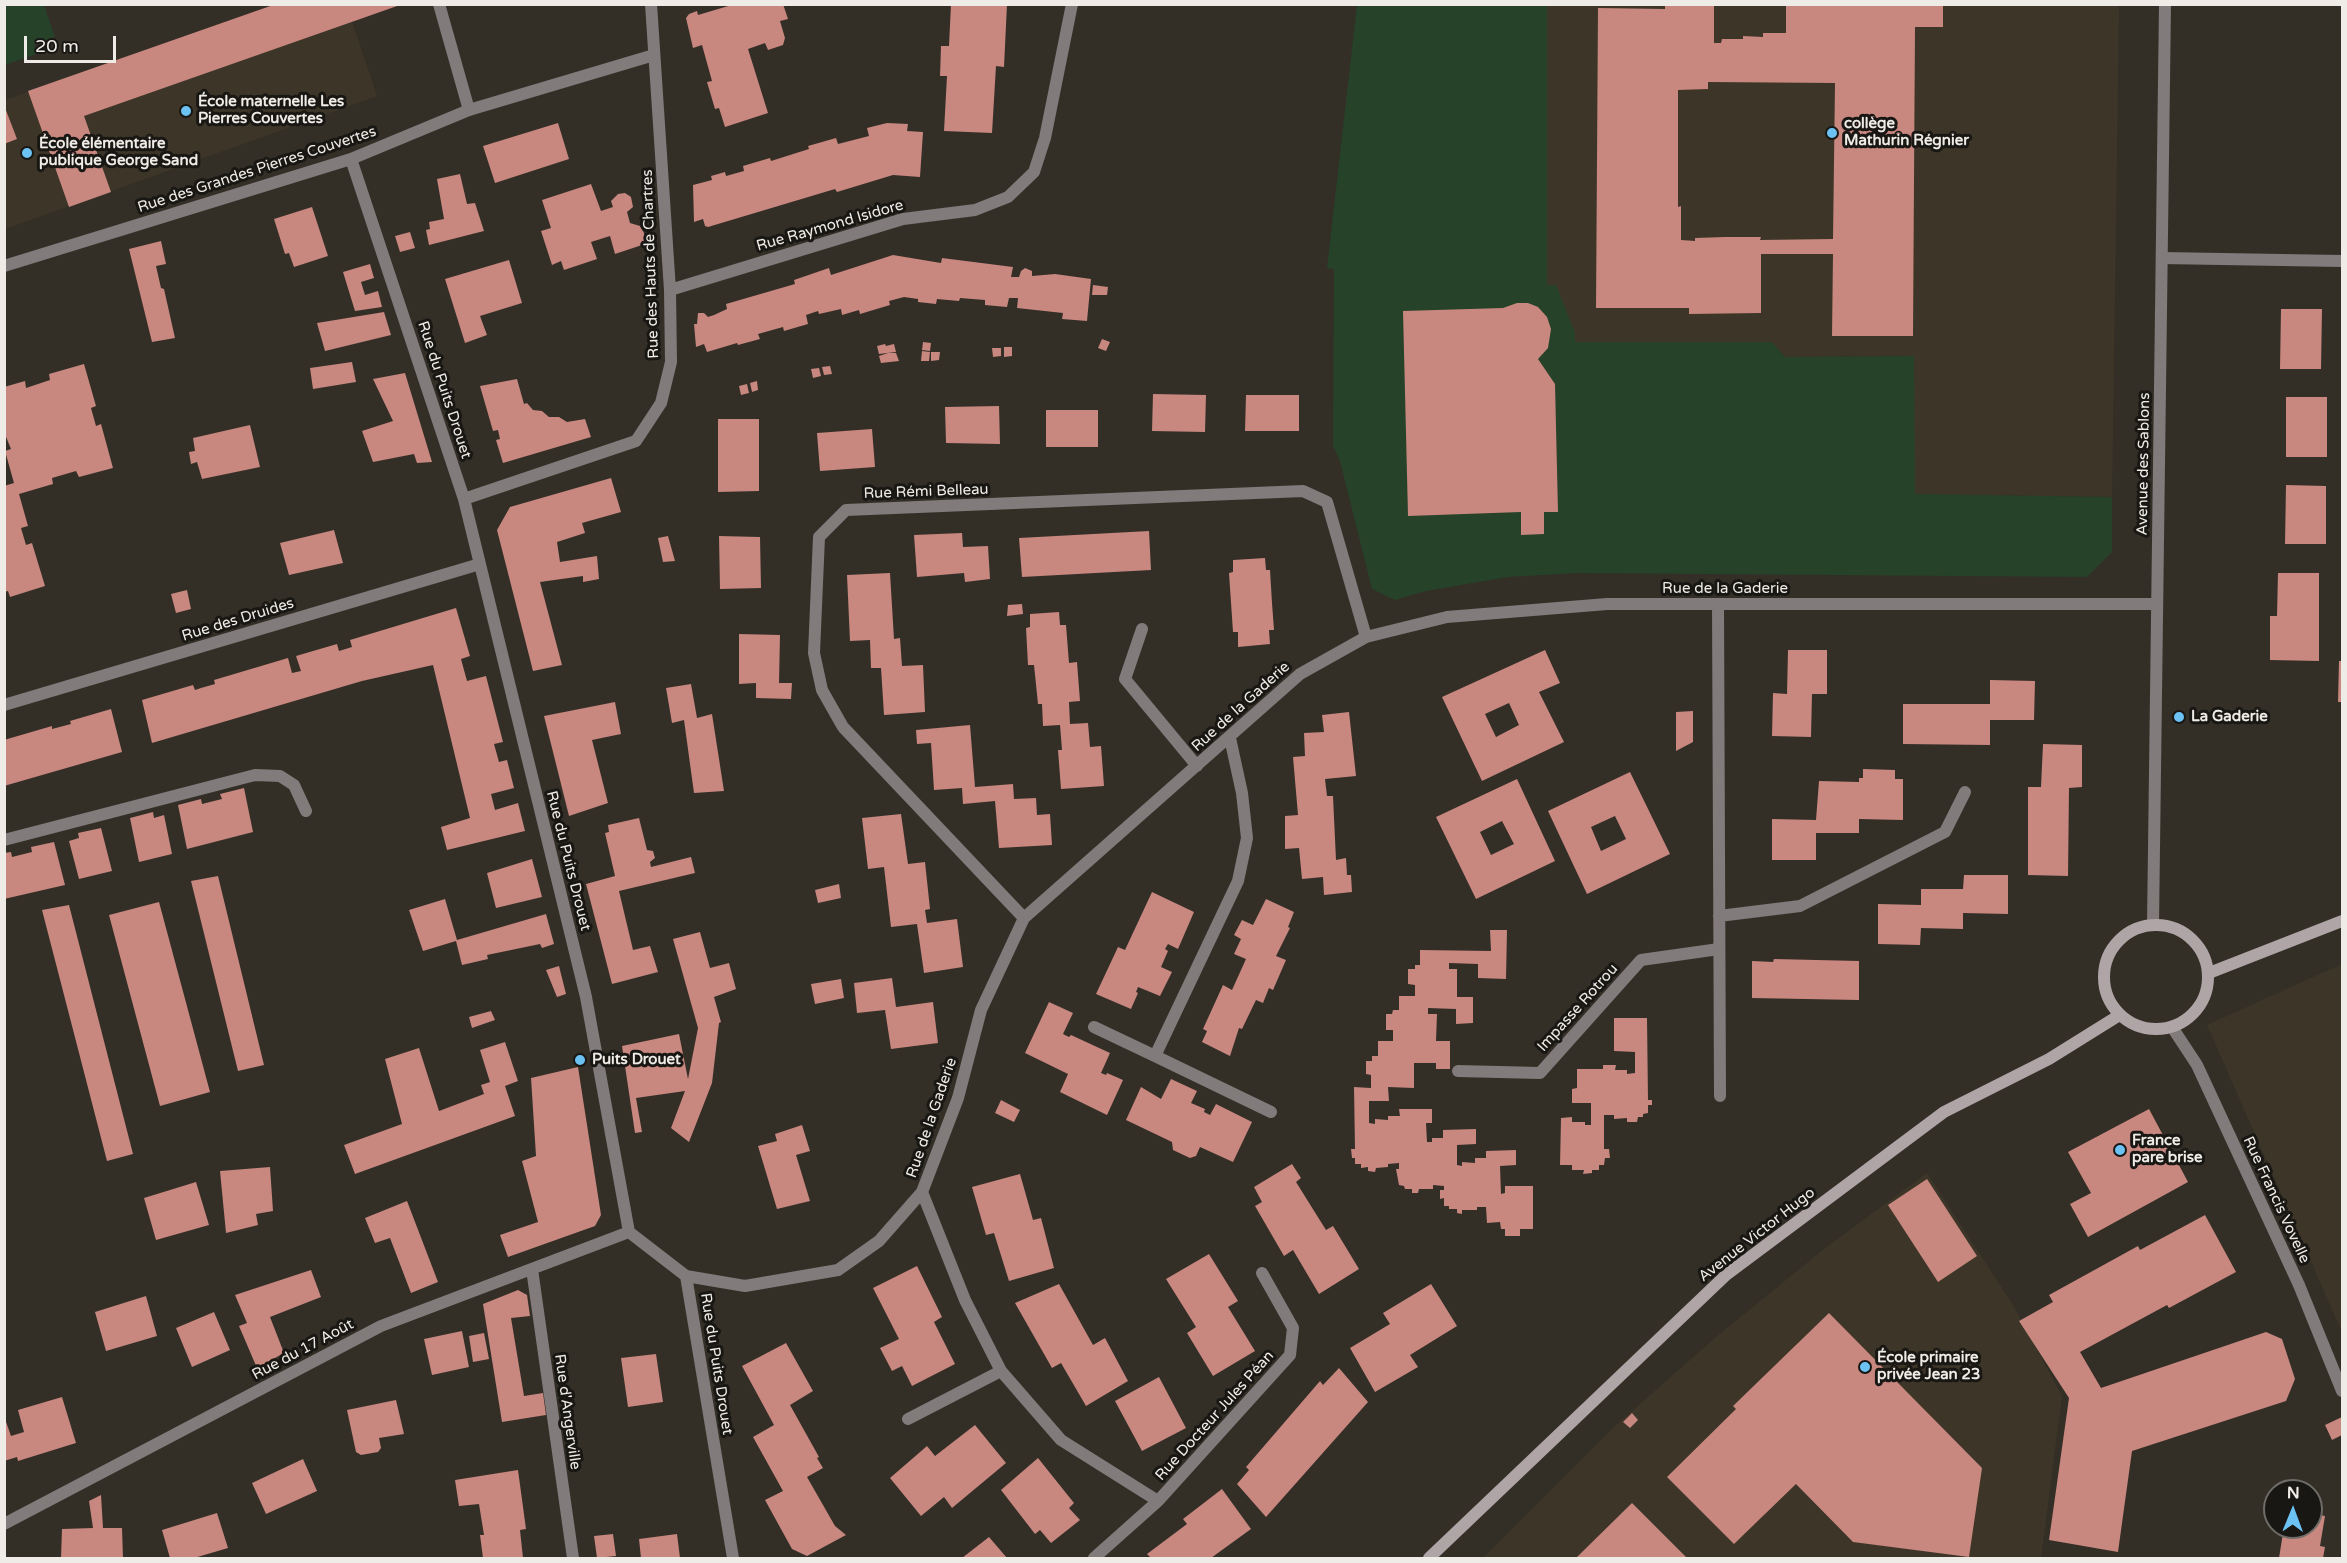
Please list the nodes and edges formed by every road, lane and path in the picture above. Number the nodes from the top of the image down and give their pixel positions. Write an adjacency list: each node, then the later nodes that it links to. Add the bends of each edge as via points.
1 (438, 4): 6 (street)
2 (651, 4): 5 (street, Rue des Hauts de Chartres)
3 (1072, 4): 11 (street, Rue Raymond Isidore, via 1045,138 1034,172 1008,197 975,210 903,219)
4 (2165, 4): 8 (street, Avenue des Sablons)
5 (654, 55): 6 (street, Rue des Grandes Pierres Couvertes); 11 (street, Rue des Hauts de Chartres)
6 (469, 110): 7 (street, Rue des Grandes Pierres Couvertes)
7 (351, 159): 10 (street, Rue des Grandes Pierres Couvertes); 12 (street, Rue du Puits Drouet)
8 (2162, 258): 9 (street); 15 (street, Avenue des Sablons)
9 (2343, 261)
10 (4, 266)
11 (670, 290): 12 (street, Rue des Hauts de Chartres, via 671,363 661,403 636,441)
12 (464, 499): 13 (street, Rue du Puits Drouet)
13 (480, 564): 18 (street, Rue des Druides); 38 (street, Rue du Puits Drouet, via 586,997)
14 (1718, 604): 15 (street, Rue de la Gaderie); 17 (street, Rue de la Gaderie, via 1607,603 1447,617); 24 (street)
15 (2157, 604): 27 (street, Avenue des Sablons)
16 (1142, 629): 20 (street, via 1125,678)
17 (1366, 637): 19 (street, Rue de la Gaderie, via 1300,674); 25 (street, Rue Rémi Belleau, via 1327,502 1303,491 846,510 819,537 814,653 822,690 843,727)
18 (4, 705)
19 (1230, 738): 20 (street, Rue de la Gaderie); 33 (street, via 1247,838 1238,881)
20 (1197, 766): 25 (street, Rue de la Gaderie)
21 (1965, 792): 24 (street, via 1945,832 1810,901 1800,906)
22 (306, 811): 23 (street, via 294,785 280,776 255,775)
23 (4, 840)
24 (1719, 916): 28 (street)
25 (1024, 918): 37 (street, Rue de la Gaderie, via 981,1010 958,1098)
26 (2343, 921): 29 (main road)
27 (2153, 924): 29 (main road, via 2187,934 2199,946); 30 (main road, via 2123,936 2111,949 2105,964 2108,998)
28 (1719, 949): 34 (street, Impasse Rotrou, via 1641,960 1540,1073); 35 (street)
29 (2209, 973): 32 (main road, via 2197,1010)
30 (2118, 1016): 32 (main road, via 2143,1028); 50 (main road, Avenue Victor Hugo, via 2049,1059 1944,1112 1726,1275)
31 (1094, 1027): 33 (street)
32 (2172, 1028): 43 (street, Rue Francis Vovelle, via 2197,1065 2299,1285)
33 (1155, 1056): 36 (street)
34 (1458, 1071)
35 (1720, 1096)
36 (1271, 1112)
37 (922, 1192): 41 (street, Rue de la Gaderie, via 879,1241 838,1270 745,1286); 42 (street, via 964,1300)
38 (629, 1232): 39 (street, Rue du 17 Août); 41 (street, Rue du Puits Drouet)
39 (532, 1269): 46 (street, Rue du 17 Août, via 381,1326); 47 (street, Rue d'Angerville)
40 (1262, 1273): 45 (street, Rue Docteur Jules Péan, via 1293,1328 1290,1356)
41 (686, 1276): 48 (street, Rue du Puits Drouet)
42 (1001, 1371): 44 (street); 45 (street, via 1061,1440)
43 (2343, 1391)
44 (908, 1419)
45 (1158, 1501): 49 (street, Rue Docteur Jules Péan)
46 (4, 1524)
47 (573, 1558)
48 (733, 1558)
49 (1094, 1558)
50 (1430, 1558)

